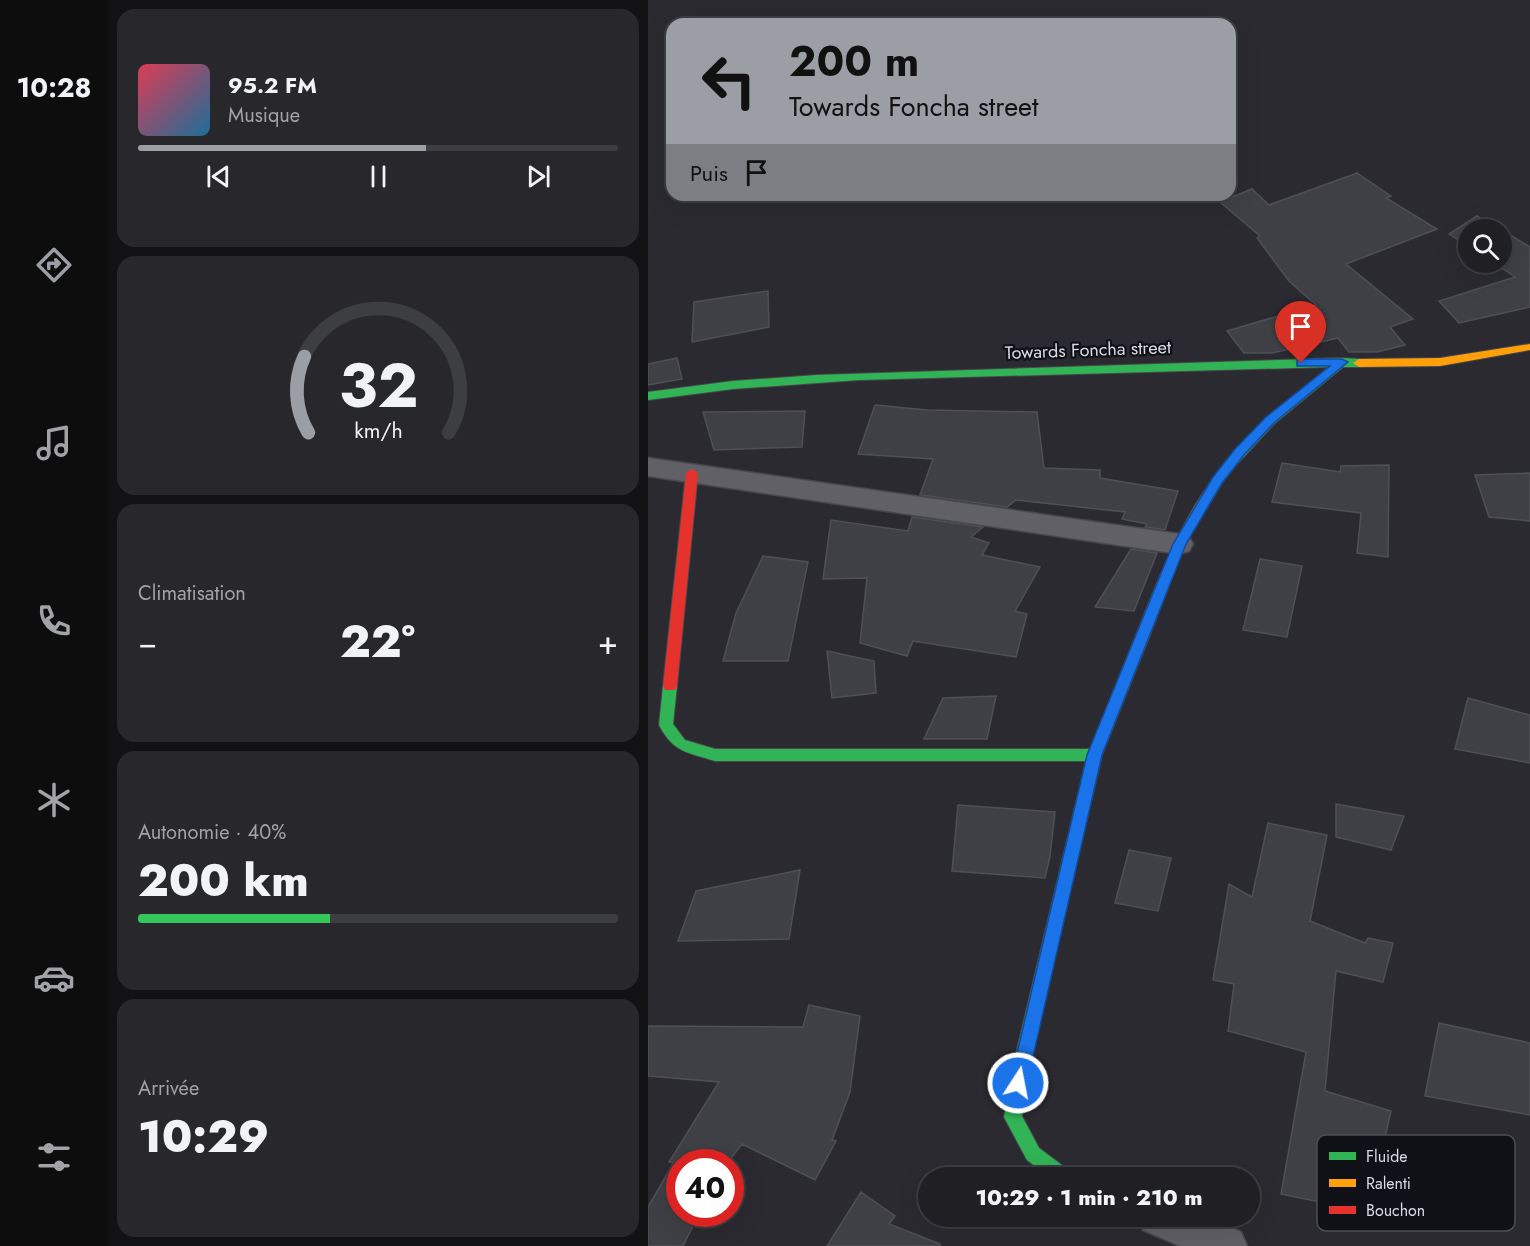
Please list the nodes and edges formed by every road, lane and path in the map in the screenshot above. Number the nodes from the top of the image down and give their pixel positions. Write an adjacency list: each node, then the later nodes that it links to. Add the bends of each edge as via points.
1 (1528, 350): 2 (street, Towards Foncha street, via 1440,362)
2 (1342, 362): 3 (street, Towards Foncha street, via 817,377); 6 (street, via 1271,420 1240,452 1217,480)
3 (648, 396)
4 (648, 466): 5 (street)
5 (692, 473): 6 (street); 7 (street, via 666,725 680,744 715,755)
6 (1179, 544): 7 (street)
7 (1095, 755): 8 (street, via 1021,1066 1013,1117 1032,1154)
8 (1050, 1167)
9 (1183, 1227): 10 (street)
10 (1227, 1246)

